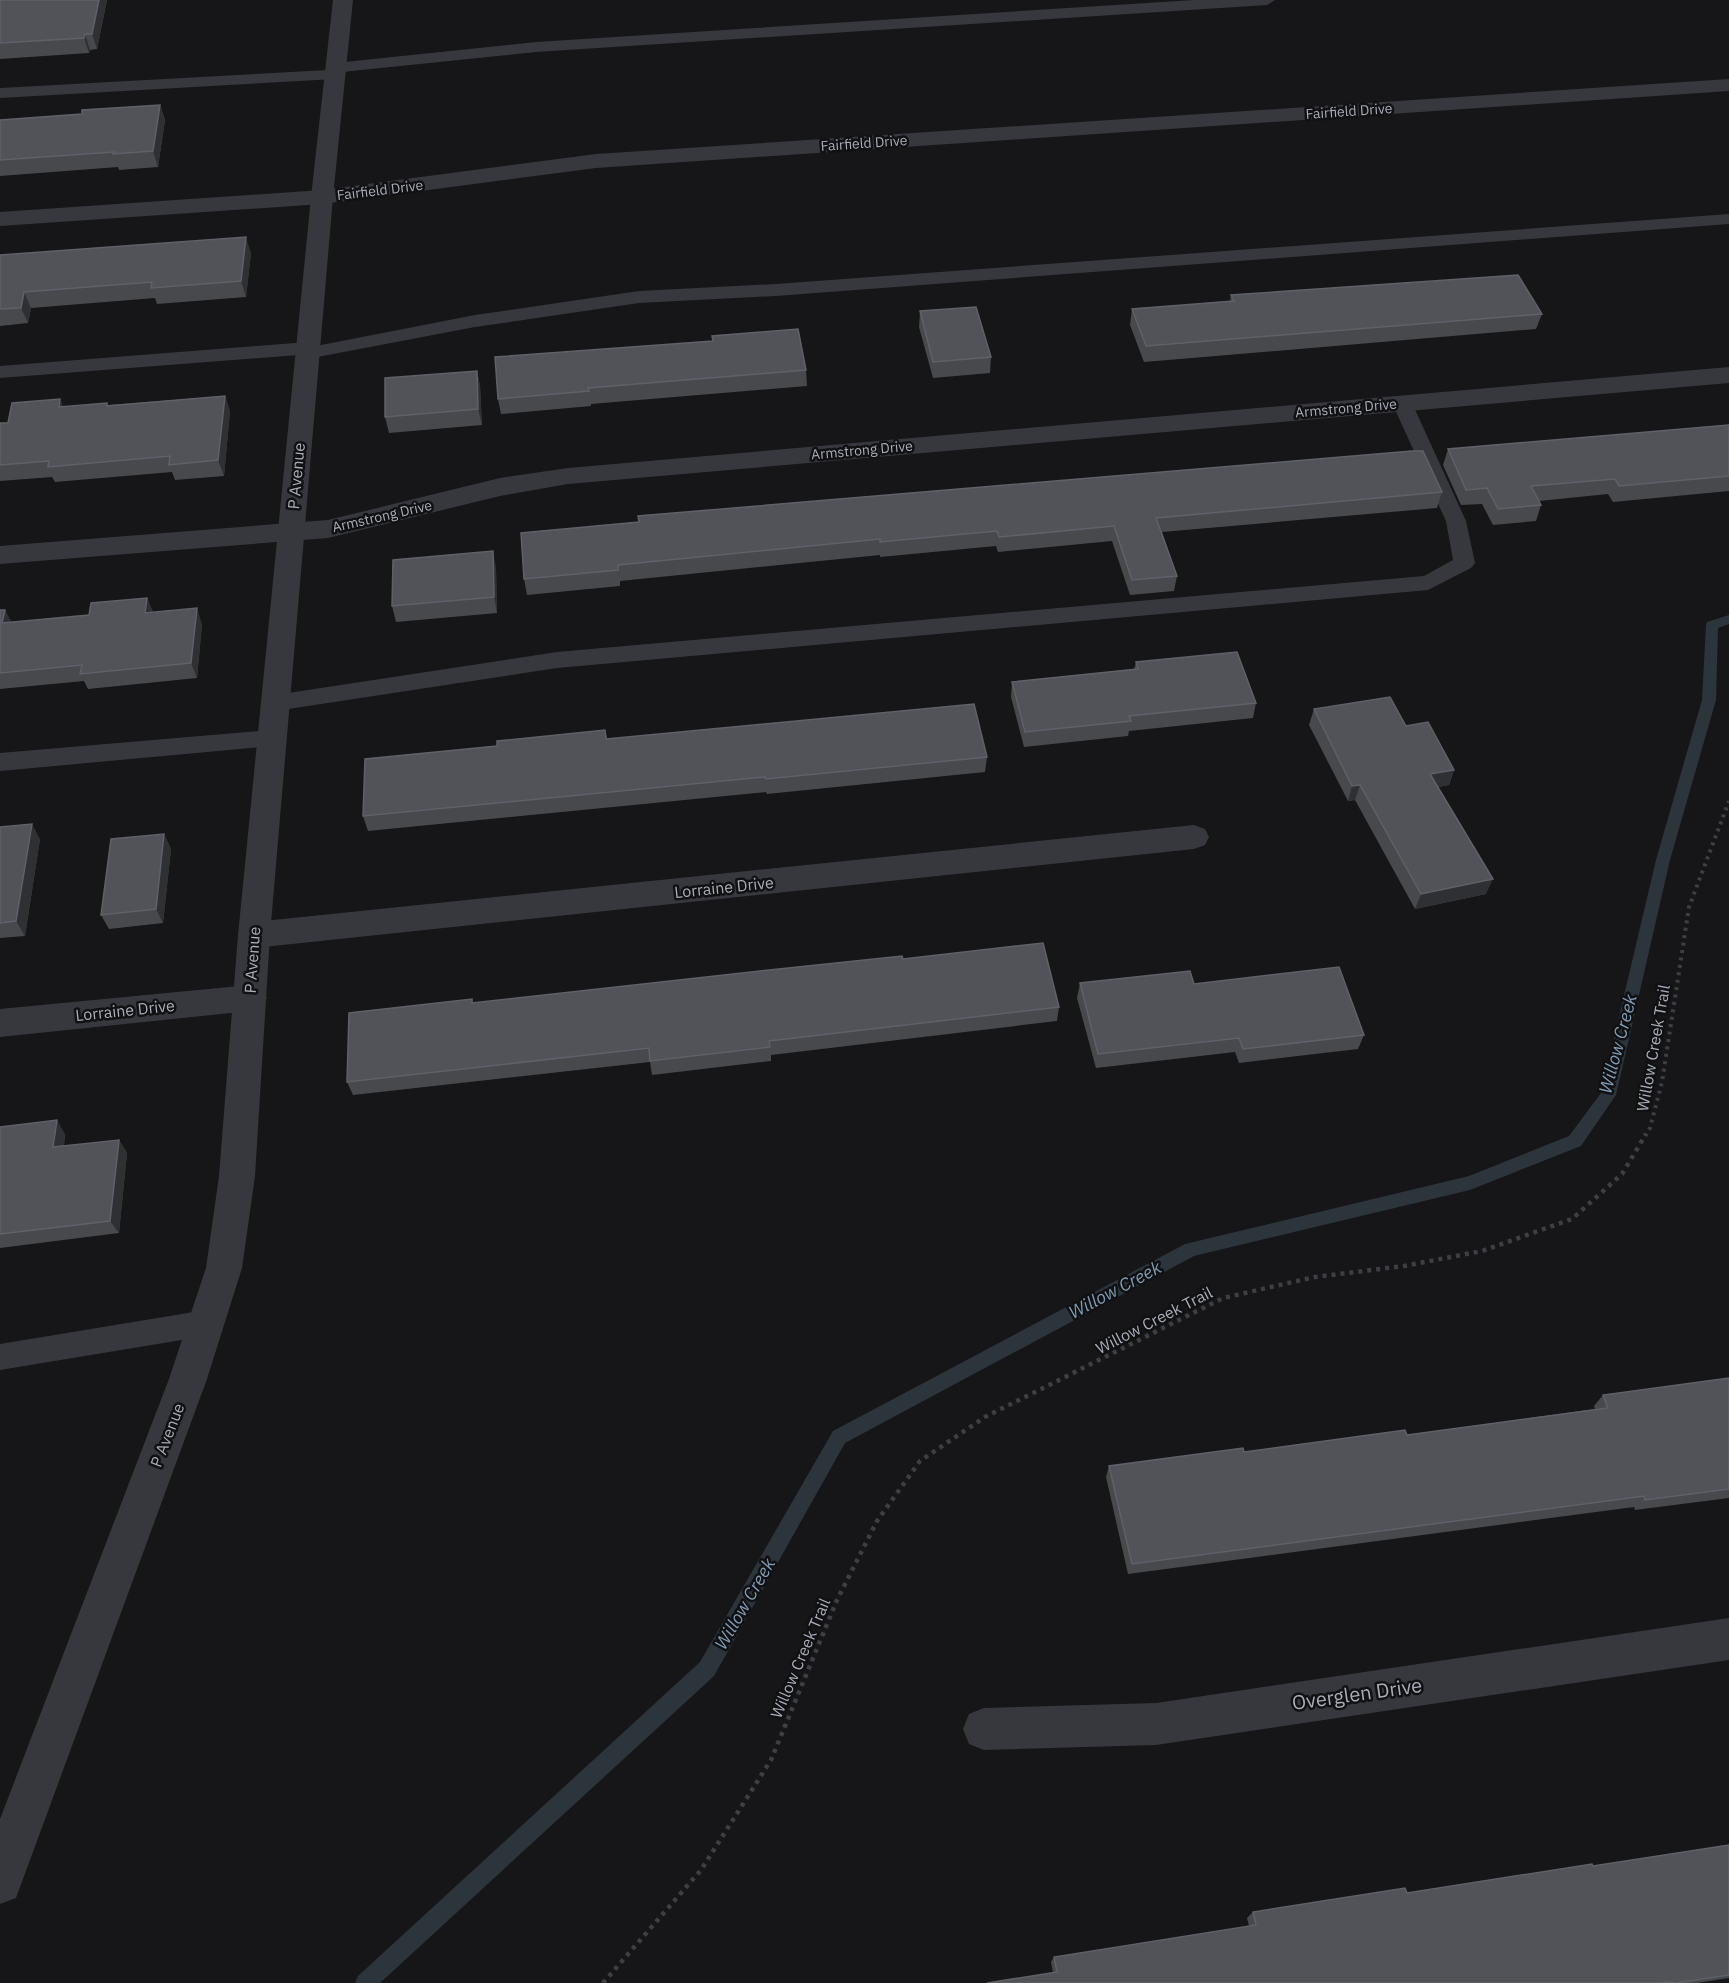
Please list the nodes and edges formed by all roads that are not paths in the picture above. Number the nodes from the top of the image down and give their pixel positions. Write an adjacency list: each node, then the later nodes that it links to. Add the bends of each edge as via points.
1 (343, 0): 3 (street, P Avenue)
2 (1267, 0): 3 (lane, via 536,47)
3 (335, 71): 5 (lane); 6 (street, P Avenue)
4 (1729, 85): 6 (street, Fairfield Drive, via 596,161)
5 (0, 93)
6 (322, 197): 7 (street, Fairfield Drive); 9 (street, P Avenue)
7 (0, 219)
8 (1729, 219): 9 (lane, via 639,297)
9 (308, 351): 10 (lane); 13 (street, P Avenue)
10 (0, 372)
11 (1729, 375): 12 (street, Armstrong Drive)
12 (1402, 403): 13 (street, Armstrong Drive, via 568,476 500,487 328,529); 15 (lane, via 1456,521 1464,563 1428,583 557,660)
13 (290, 532): 14 (street, Armstrong Drive); 15 (street, P Avenue)
14 (0, 555)
15 (275, 703): 16 (street, P Avenue)
16 (272, 738): 17 (lane); 19 (street, P Avenue)
17 (0, 762)
18 (1194, 837): 19 (street, Lorraine Drive)
19 (254, 935): 20 (street, P Avenue)
20 (250, 998): 21 (street, Lorraine Drive); 22 (street, P Avenue, via 237,1176 224,1268)
21 (0, 1023)
22 (206, 1323): 23 (lane); 26 (street, P Avenue, via 188,1379)
23 (0, 1357)
24 (1729, 1639): 25 (street, Overglen Drive, via 1156,1724)
25 (984, 1729)
26 (14, 1806): 27 (street, P Avenue)
27 (0, 1882)

